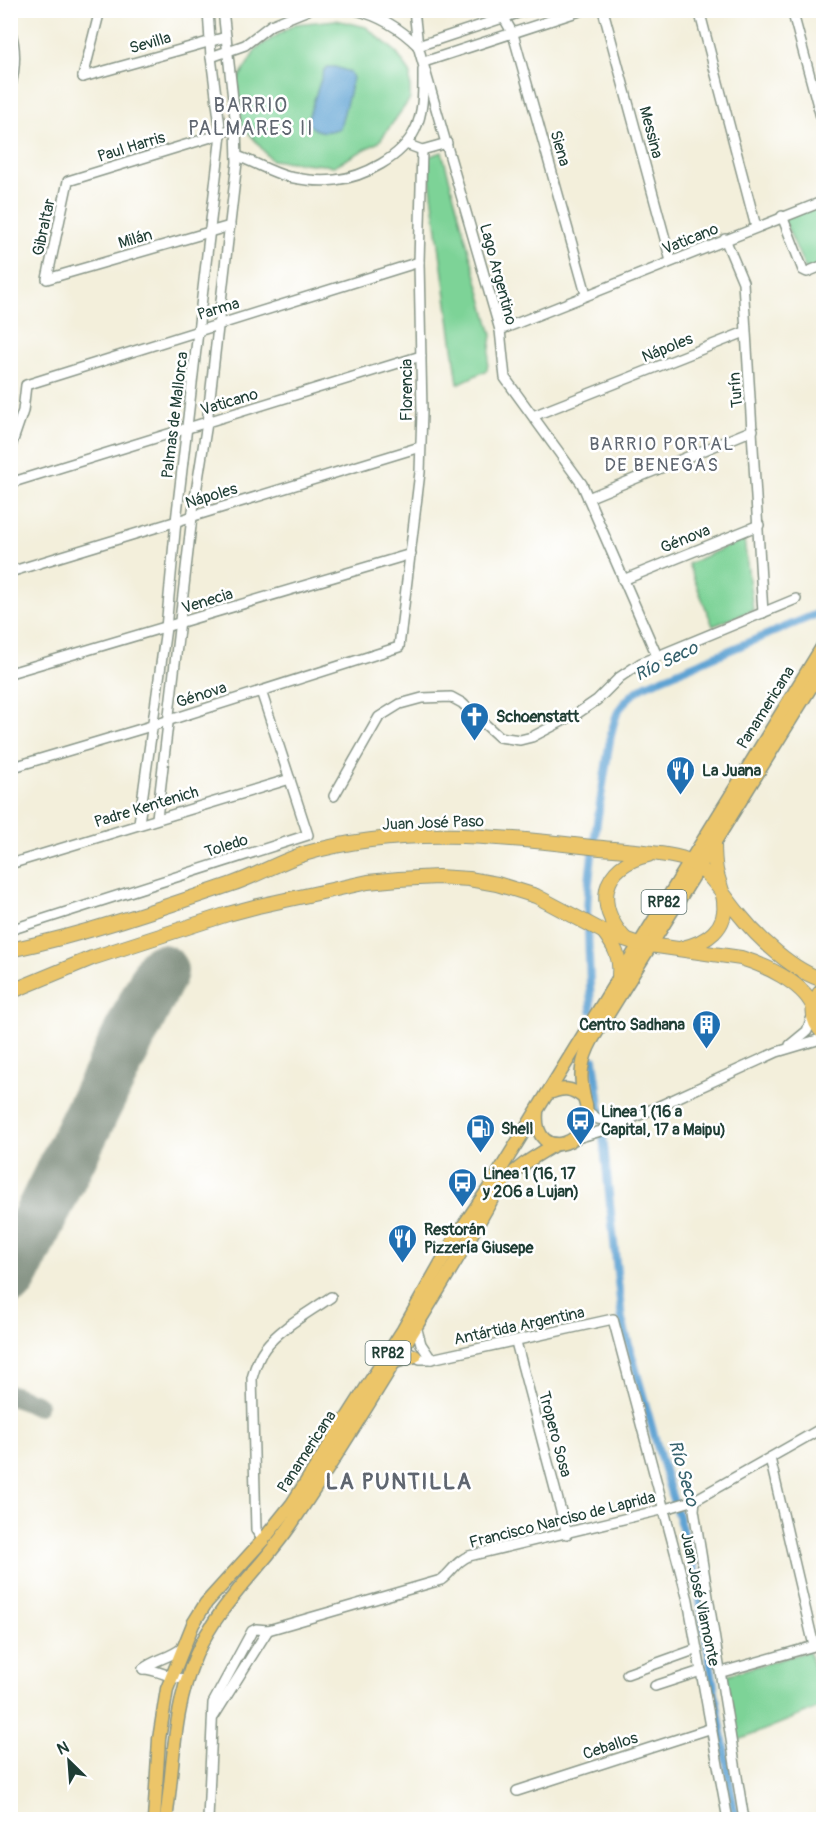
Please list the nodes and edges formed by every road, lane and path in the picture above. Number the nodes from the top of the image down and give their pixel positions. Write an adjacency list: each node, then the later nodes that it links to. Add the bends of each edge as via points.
1 (100, 10): 16 (street, Sevilla, via 83,77)
2 (208, 10): 16 (street, Palmas de Mallorca)
3 (223, 10): 15 (street, Palmas de Mallorca)
4 (308, 10): 18 (street, via 271,25 245,45)
5 (355, 10): 17 (street, via 394,25)
6 (414, 10): 17 (street, Lago Argentino)
7 (527, 10): 12 (street)
8 (583, 10): 14 (street)
9 (603, 10): 37 (street, Messina)
10 (699, 10): 34 (street)
11 (792, 10): 24 (street)
12 (504, 14): 14 (street, Siena); 17 (street)
13 (10, 30): 21 (street, via 15,55)
14 (513, 34): 20 (street); 41 (street, Siena)
15 (226, 37): 16 (street, Sevilla); 18 (street, Palmas de Mallorca)
16 (211, 41): 19 (street, Palmas de Mallorca)
17 (418, 46): 20 (street, Lago Argentino)
18 (226, 53): 19 (street); 23 (street, Palmas de Mallorca)
19 (212, 57): 25 (street, Palmas de Mallorca)
20 (424, 62): 26 (street, Lago Argentino); 27 (street, via 420,117)
21 (12, 75): 22 (street)
22 (10, 89)
23 (236, 126): 25 (street, Paul Harris); 29 (street, Palmas de Mallorca)
24 (824, 128)
25 (221, 134): 30 (street, Paul Harris); 35 (street, Palmas de Mallorca)
26 (447, 143): 28 (street); 44 (street, Lago Argentino)
27 (406, 144): 28 (street); 29 (street, via 377,166 336,180 288,177)
28 (422, 150): 38 (street, Florencia)
29 (237, 156): 33 (street, Palmas de Mallorca)
30 (68, 180): 40 (street, Gibraltar)
31 (823, 202): 32 (street, Vaticano)
32 (782, 216): 34 (street, Vaticano); 39 (street, via 803,270)
33 (230, 226): 35 (street, Milán); 42 (street, Palmas de Mallorca)
34 (756, 227): 36 (street, Vaticano)
35 (209, 232): 40 (street, Milán); 43 (street, Palmas de Mallorca)
36 (725, 239): 37 (street, Vaticano); 45 (street, Turín, via 743,282)
37 (671, 261): 41 (street, Vaticano)
38 (419, 262): 42 (street, Parma); 46 (street, Florencia)
39 (824, 266)
40 (47, 279)
41 (586, 294): 44 (street, Vaticano)
42 (220, 323): 43 (street, Parma); 48 (street, Palmas de Mallorca)
43 (199, 330): 49 (street, Palmas de Mallorca); 52 (street, Parma, via 26,385 23,411)
44 (500, 330): 47 (street, Lago Argentino, via 505,378)
45 (745, 332): 47 (street, Nápoles); 50 (street, Turín)
46 (421, 356): 48 (street, Vaticano); 51 (street, Florencia)
47 (533, 416): 54 (street, Lago Argentino)
48 (207, 423): 49 (street, Vaticano); 55 (street, Palmas de Mallorca)
49 (188, 429): 53 (street, Vaticano); 56 (street, Palmas de Mallorca)
50 (753, 430): 54 (street); 57 (street, Turín)
51 (420, 447): 55 (street, Nápoles); 58 (street, Florencia)
52 (10, 449)
53 (10, 483)
54 (588, 498): 60 (street, Lago Argentino)
55 (192, 517): 56 (street, Nápoles); 63 (street, Palmas de Mallorca)
56 (176, 521): 59 (street, Nápoles); 64 (street, Palmas de Mallorca)
57 (759, 525): 60 (street, Génova); 62 (street, Turín)
58 (411, 554): 63 (street, Venecia); 66 (street, Florencia)
59 (10, 572)
60 (623, 580): 67 (street, Lago Argentino)
61 (796, 600): 62 (street)
62 (763, 613): 67 (street)
63 (180, 624): 64 (street, Venecia); 72 (street, Palmas de Mallorca)
64 (166, 627): 69 (street, Venecia); 73 (street, Palmas de Mallorca)
65 (824, 645): 82 (main road, Panamericana / RP82)
66 (399, 647): 70 (street, Génova)
67 (657, 656): 76 (street, via 620,677 578,713 520,740 499,737 451,697 400,704 379,717)
68 (821, 670): 71 (street); 79 (main road, Panamericana / RP82)
69 (10, 673)
70 (261, 691): 72 (street, Génova); 75 (street, Toledo)
71 (824, 693)
72 (167, 721): 73 (street, Génova); 77 (street, Palmas de Mallorca)
73 (151, 726): 74 (street, Génova); 78 (street, Palmas de Mallorca)
74 (10, 768)
75 (290, 779): 77 (street, Padre Kentenich); 84 (street, Toledo, via 308,834)
76 (334, 796)
77 (157, 818): 78 (street, Padre Kentenich)
78 (139, 823): 81 (street, Padre Kentenich)
79 (714, 841): 82 (main road, Panamericana / RP82); 83 (highway)
80 (653, 854): 82 (highway, Juan José Paso); 86 (highway, via 622,867 609,885 606,901 616,928); 88 (highway, Juan José Paso, via 500,837 377,840 295,857 234,883 121,920)
81 (10, 864)
82 (693, 864): 83 (highway); 86 (main road, Panamericana / RP82)
83 (720, 887): 87 (highway, via 725,908 718,928 702,942); 90 (highway, via 768,944 798,969)
84 (10, 930)
85 (604, 932): 86 (highway); 89 (highway, via 616,951); 92 (highway, via 521,890 438,877 368,882 228,914 92,958)
86 (638, 943): 87 (highway); 89 (main road, Panamericana / RP82); 97 (main road, Panamericana / RP82, via 585,1053 580,1083)
87 (677, 949): 93 (highway, via 758,964 800,989 809,997)
88 (10, 950)
89 (619, 975): 96 (main road, Panamericana / RP82)
90 (824, 980)
91 (824, 988): 93 (highway, via 817,995)
92 (10, 992)
93 (813, 1010): 94 (highway); 95 (street, via 807,1031)
94 (824, 1036): 95 (street)
95 (777, 1052): 99 (street)
96 (548, 1094): 97 (main road, via 568,1088); 98 (main road, Panamericana / RP82)
97 (585, 1104): 99 (street, via 598,1119); 100 (main road, Panamericana / RP82, via 587,1119)
98 (537, 1112): 101 (main road, via 539,1133 546,1142); 105 (main road, Panamericana / RP82, via 455,1238)
99 (631, 1119): 100 (street)
100 (572, 1140): 101 (main road, Panamericana / RP82)
101 (556, 1144): 104 (main road, Panamericana / RP82, via 524,1162 497,1190)
102 (331, 1297): 116 (street, via 265,1347 252,1378 256,1530)
103 (613, 1319): 106 (street, Antártida Argentina); 114 (street, Juan José Viamonte)
104 (416, 1326): 107 (main road, Panamericana / RP82); 109 (street)
105 (403, 1330): 107 (street); 116 (main road, Panamericana / RP82, via 313,1473)
106 (516, 1342): 109 (street, Antártida Argentina); 115 (street, Tropero Sosa)
107 (405, 1345): 108 (street); 110 (main road, Panamericana / RP82)
108 (415, 1356): 109 (street, Antártida Argentina); 110 (main road)
109 (431, 1359)
110 (394, 1362): 124 (main road, Panamericana / RP82, via 286,1531 216,1620)
111 (824, 1427): 112 (street, Francisco Narciso de Laprida)
112 (770, 1458): 113 (street, Francisco Narciso de Laprida); 121 (street, via 813,1646)
113 (695, 1500): 114 (street, Francisco Narciso de Laprida); 121 (street, Juan José Viamonte)
114 (665, 1509): 115 (street, Francisco Narciso de Laprida); 119 (street, Juan José Viamonte)
115 (567, 1534): 117 (street, Francisco Narciso de Laprida, via 469,1556 456,1563 441,1580)
116 (263, 1540): 118 (main road, Panamericana / RP82, via 206,1603)
117 (268, 1630): 126 (street); 126 (street, Francisco Narciso de Laprida, via 256,1629 249,1634 214,1697)
118 (182, 1648): 123 (main road, Panamericana / RP82); 123 (street, via 143,1669)
119 (697, 1649): 120 (street, Juan José Viamonte); 122 (street)
120 (701, 1671): 125 (street); 127 (street, Juan José Viamonte)
121 (722, 1672): 134 (street, Juan José Viamonte)
122 (627, 1674)
123 (170, 1677): 124 (street); 130 (main road, Panamericana / RP82, via 162,1713)
124 (188, 1678): 131 (main road, Panamericana / RP82, via 176,1728)
125 (655, 1686)
126 (212, 1718): 132 (street, Francisco Narciso de Laprida)
127 (712, 1728): 128 (street, Ceballos); 129 (street, Juan José Viamonte)
128 (518, 1791)
129 (728, 1818): 133 (street)
130 (154, 1820)
131 (166, 1820)
132 (208, 1820)
133 (717, 1820)
134 (744, 1820)

